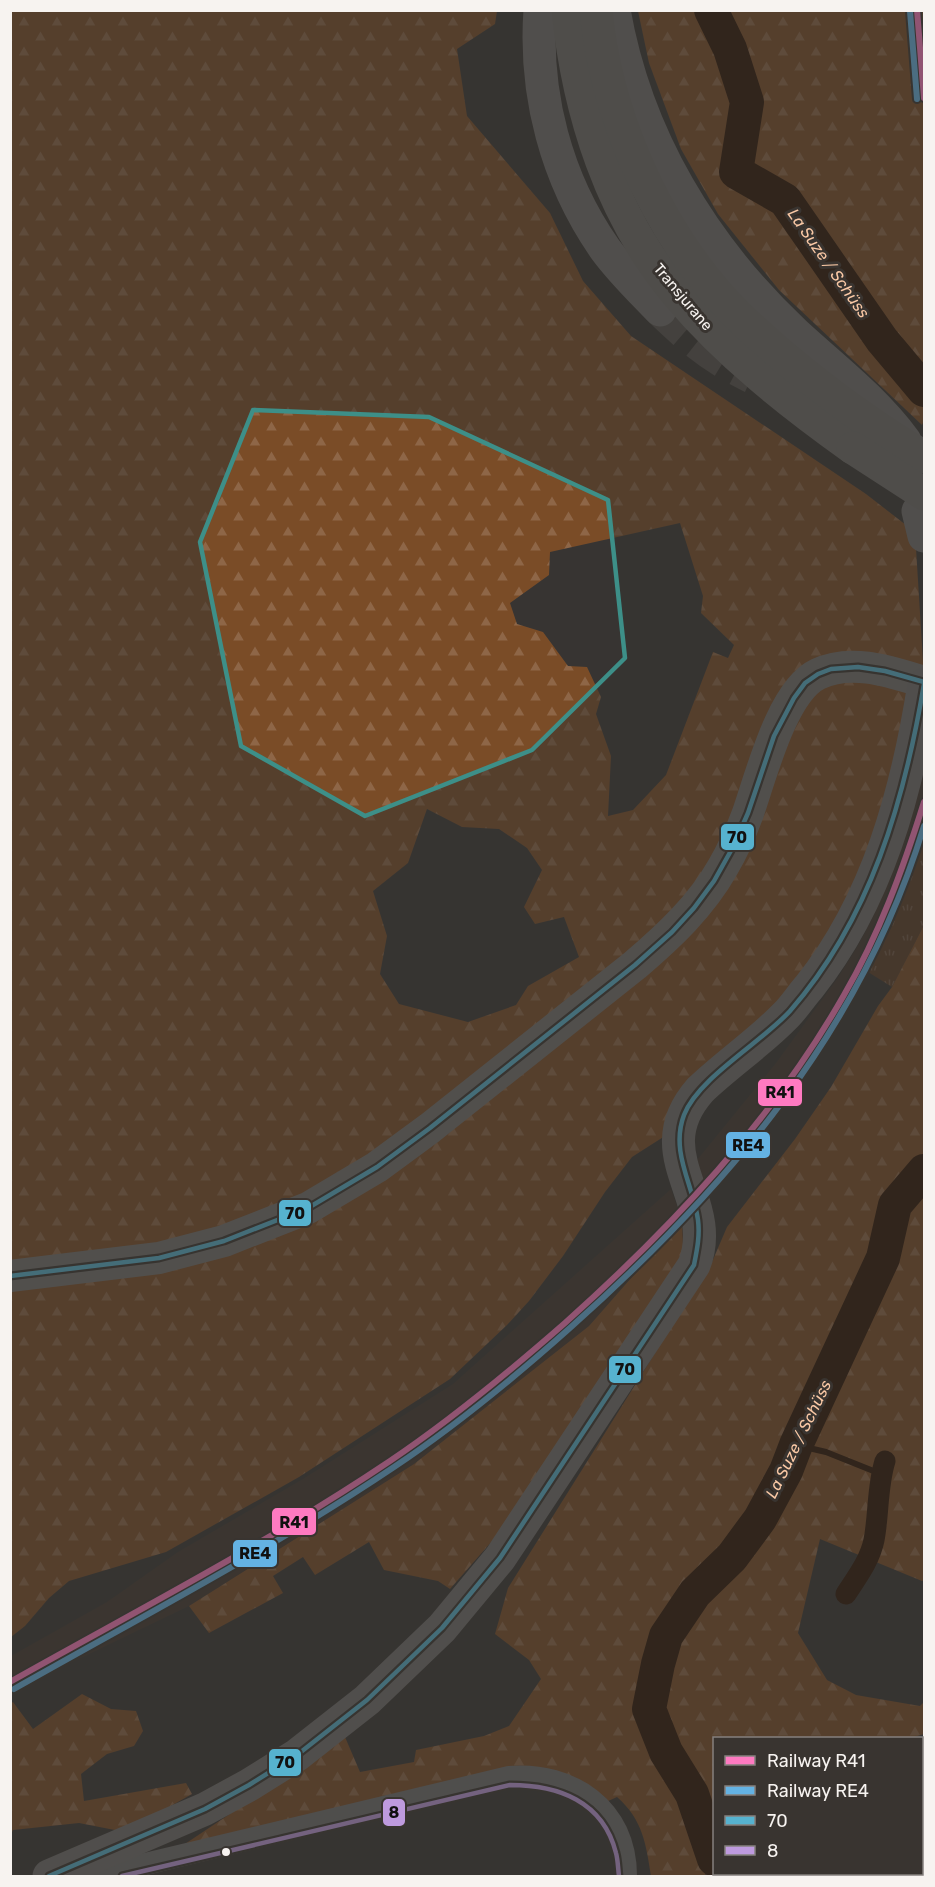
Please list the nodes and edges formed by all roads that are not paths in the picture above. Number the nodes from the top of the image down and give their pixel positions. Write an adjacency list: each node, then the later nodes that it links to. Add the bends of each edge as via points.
1 (540, 10): 5 (main road, via 542,89 567,178 606,250)
2 (568, 10): 7 (highway, Transjurane, bridge, via 586,114 608,178 662,274 695,314 746,364)
3 (596, 10): 6 (highway, Transjurane, via 618,116 653,197 694,265 739,317 800,370 857,414)
4 (614, 10): 7 (main road, via 641,107 663,162 693,212 758,296 885,416 913,454)
5 (660, 310)
6 (924, 457)
7 (923, 505)
8 (924, 683): 9 (street, via 886,671 851,666 832,668 803,684 775,735 735,845 711,887 689,914 635,965 377,1167 308,1208 224,1241 159,1258); 10 (main road, via 895,815 872,881 853,920 787,1014 700,1090 682,1116 677,1137 679,1156 700,1227 694,1265 500,1558 442,1628 368,1700 297,1755 205,1809)
9 (10, 1276)
10 (82, 1862): 11 (main road); 12 (street, via 94,1870 106,1871 137,1866 525,1776 546,1778 588,1796 614,1825)
11 (49, 1876)
12 (626, 1876)

